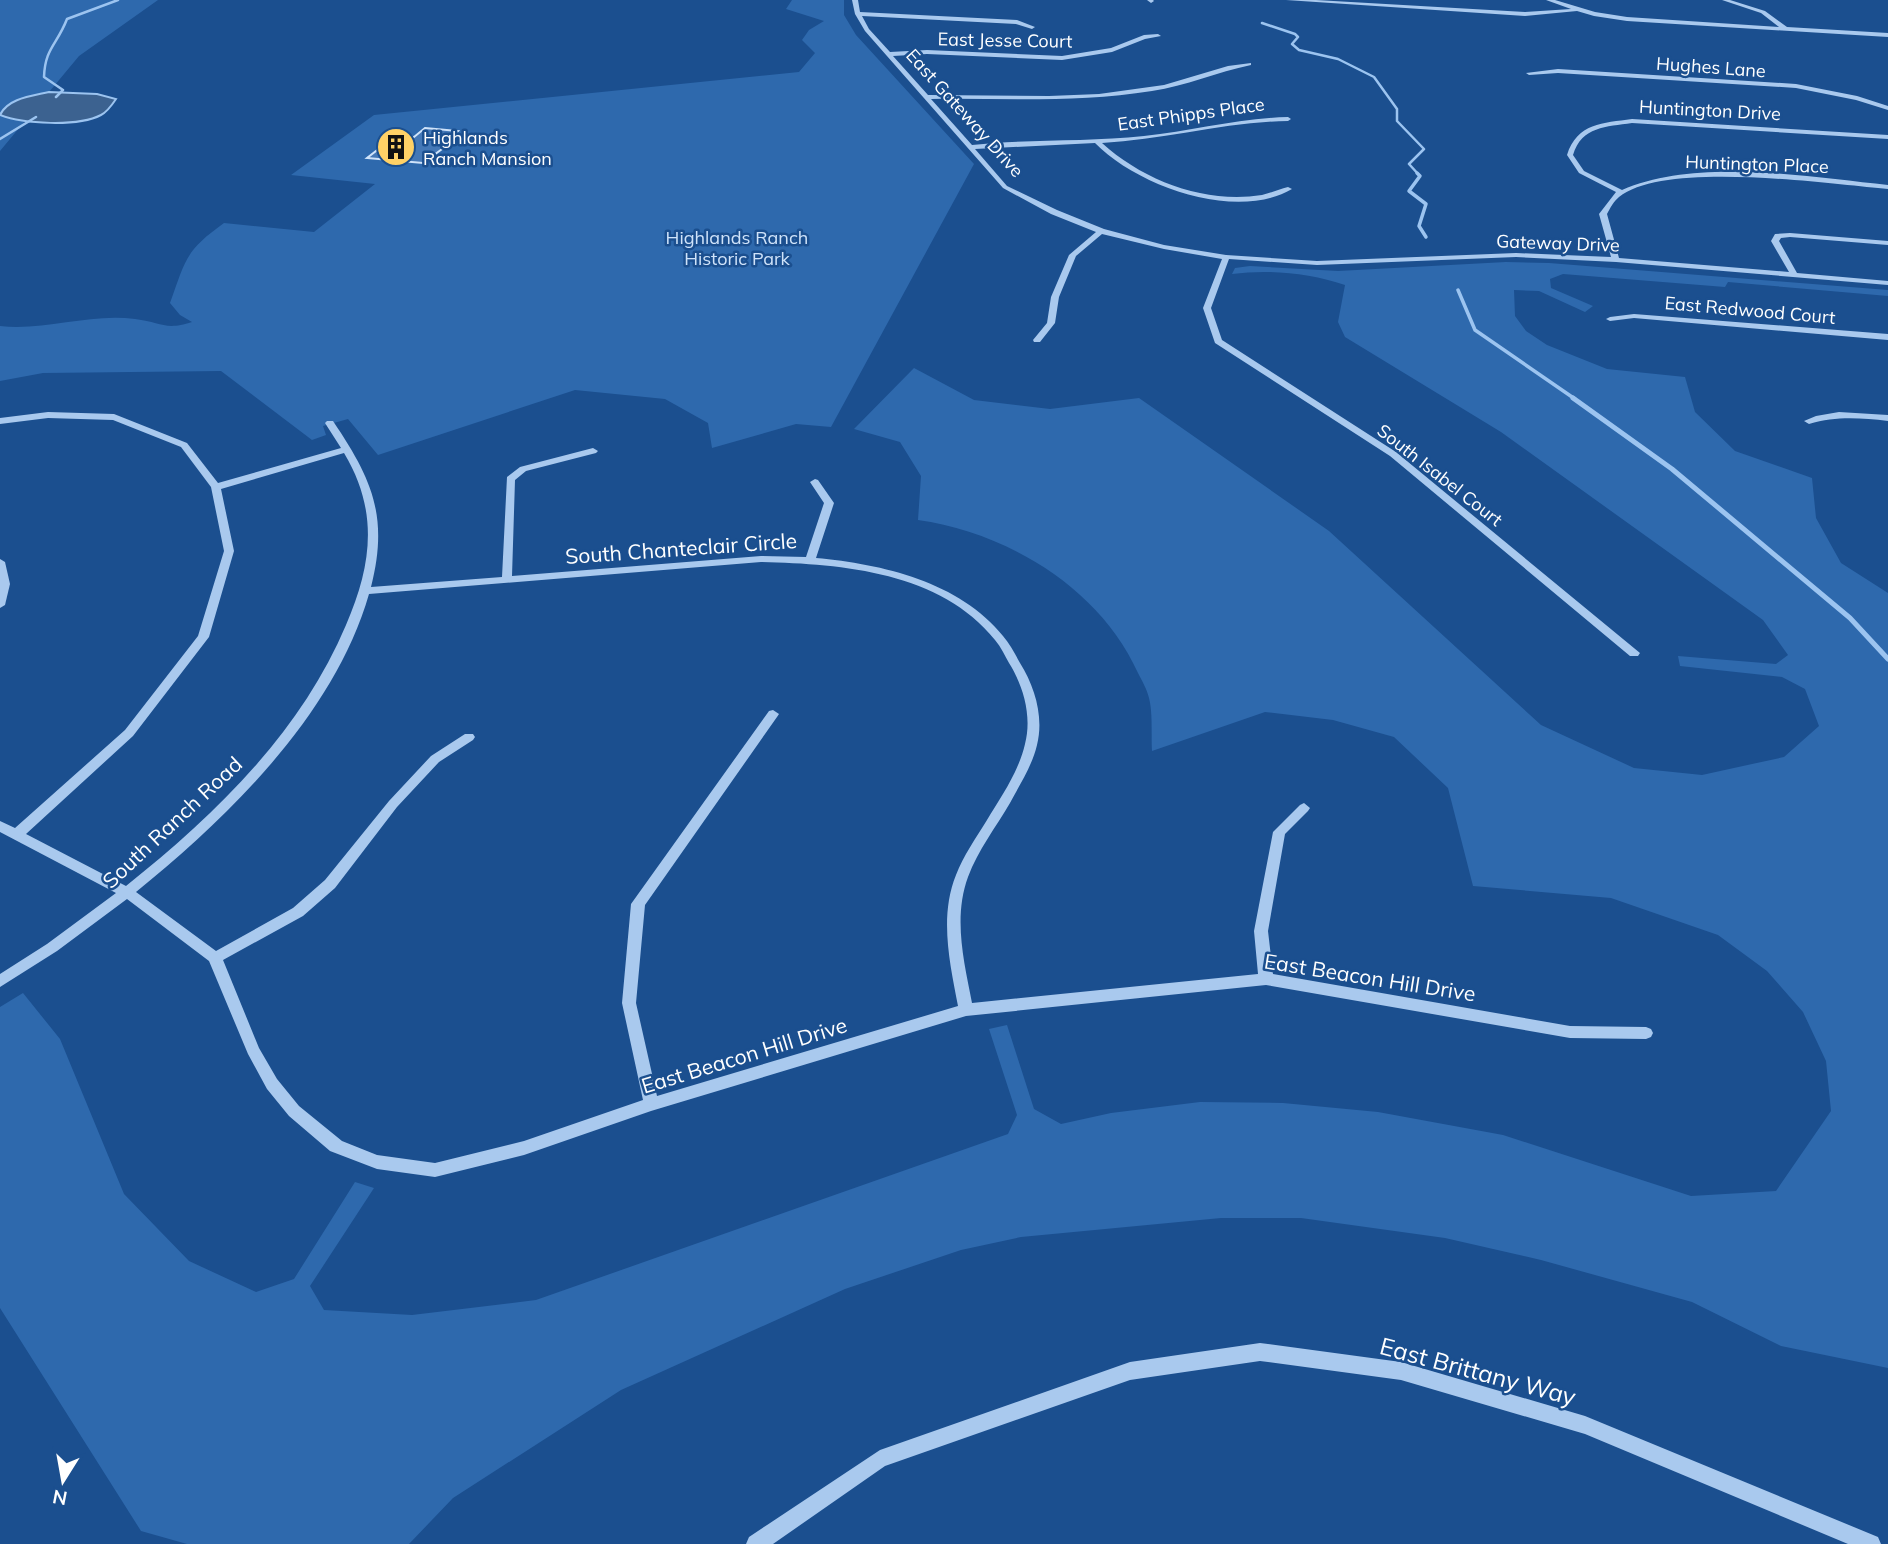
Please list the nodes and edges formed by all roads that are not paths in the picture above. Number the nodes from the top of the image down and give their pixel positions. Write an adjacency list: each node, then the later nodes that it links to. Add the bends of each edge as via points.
1 (855, 0): 6 (street)
2 (1289, 0): 5 (street, via 1525,14)
3 (1549, 0): 5 (street)
4 (1726, 0): 8 (street, via 1763,12)
5 (1579, 10): 8 (street, via 1648,21)
6 (858, 14): 7 (street, via 1017,22); 11 (street, East Gateway Drive, via 866,30)
7 (1032, 27)
8 (1786, 29): 9 (street)
9 (1888, 35)
10 (1158, 36): 11 (street, East Jesse Court, via 1062,58)
11 (890, 54): 14 (street, East Gateway Drive)
12 (1249, 64): 14 (street, via 1121,93 1057,98)
13 (1529, 73): 15 (street, Hughes Lane, via 1797,86)
14 (924, 97): 19 (street, East Gateway Drive)
15 (1888, 108)
16 (1289, 119): 18 (street, East Phipps Place, via 1263,118 1180,135)
17 (1888, 137): 22 (street, Huntington Drive, via 1644,121 1581,132 1570,156 1581,172)
18 (1098, 143): 19 (street, East Phipps Place); 21 (street, via 1134,173 1177,189 1243,198 1274,196)
19 (971, 147): 23 (street, East Gateway Drive, via 1005,187)
20 (1888, 187): 22 (street, Huntington Place, via 1720,175 1653,180)
21 (1288, 189)
22 (1621, 192): 26 (street, via 1603,214)
23 (1101, 231): 25 (street, East Gateway Drive); 31 (street, via 1073,255 1055,297 1051,323)
24 (1888, 243): 27 (street, via 1778,236 1775,241)
25 (1226, 257): 26 (street, Gateway Drive, via 1317,263 1516,255); 45 (street, South Isabel Court, via 1207,307 1218,341 1392,453)
26 (1616, 260): 27 (street, Gateway Drive)
27 (1794, 275): 28 (street, Gateway Drive)
28 (1888, 284)
29 (1610, 318): 30 (street, East Redwood Court, via 1634,316)
30 (1888, 337)
31 (1037, 340)
32 (1888, 418): 34 (street, via 1843,414)
33 (0, 421): 39 (street, via 48,415 114,417 184,445)
34 (1809, 421)
35 (330, 423): 36 (street, South Ranch Road)
36 (346, 449): 39 (street); 43 (street, South Ranch Road, via 366,484 373,520)
37 (593, 451): 42 (street, via 523,469 510,479)
38 (815, 482): 40 (street, via 829,503)
39 (216, 487): 50 (street, via 229,551 203,637 130,733)
40 (811, 558): 42 (street, South Chanteclair Circle); 55 (street, South Chanteclair Circle, via 900,575 938,591 987,624 1011,651 1023,677 1034,711 1032,743 961,879 954,949)
41 (0, 562): 44 (street, via 5,584)
42 (506, 580): 43 (street, South Chanteclair Circle)
43 (365, 591): 51 (street, South Ranch Road, via 341,654 290,732 224,806)
44 (0, 605)
45 (1634, 653)
46 (773, 714): 57 (street, via 638,904 629,1003)
47 (469, 737): 52 (street, via 435,758 330,884 298,912)
48 (1304, 808): 53 (street, via 1279,832 1261,931)
49 (0, 826): 50 (street)
50 (17, 834): 51 (street)
51 (128, 893): 52 (street); 54 (street, South Ranch Road)
52 (215, 958): 57 (street, East Beacon Hill Drive, via 253,1050 294,1111 336,1146 377,1162 435,1170 524,1148)
53 (1266, 979): 55 (street, East Beacon Hill Drive); 56 (street, East Beacon Hill Drive, via 1570,1031)
54 (0, 981)
55 (966, 1010): 57 (street, East Beacon Hill Drive)
56 (1646, 1033)
57 (651, 1104)
58 (756, 1544): 59 (street, East Brittany Way, via 880,1459 1130,1371 1260,1352 1401,1371 1585,1425)
59 (1871, 1544)

